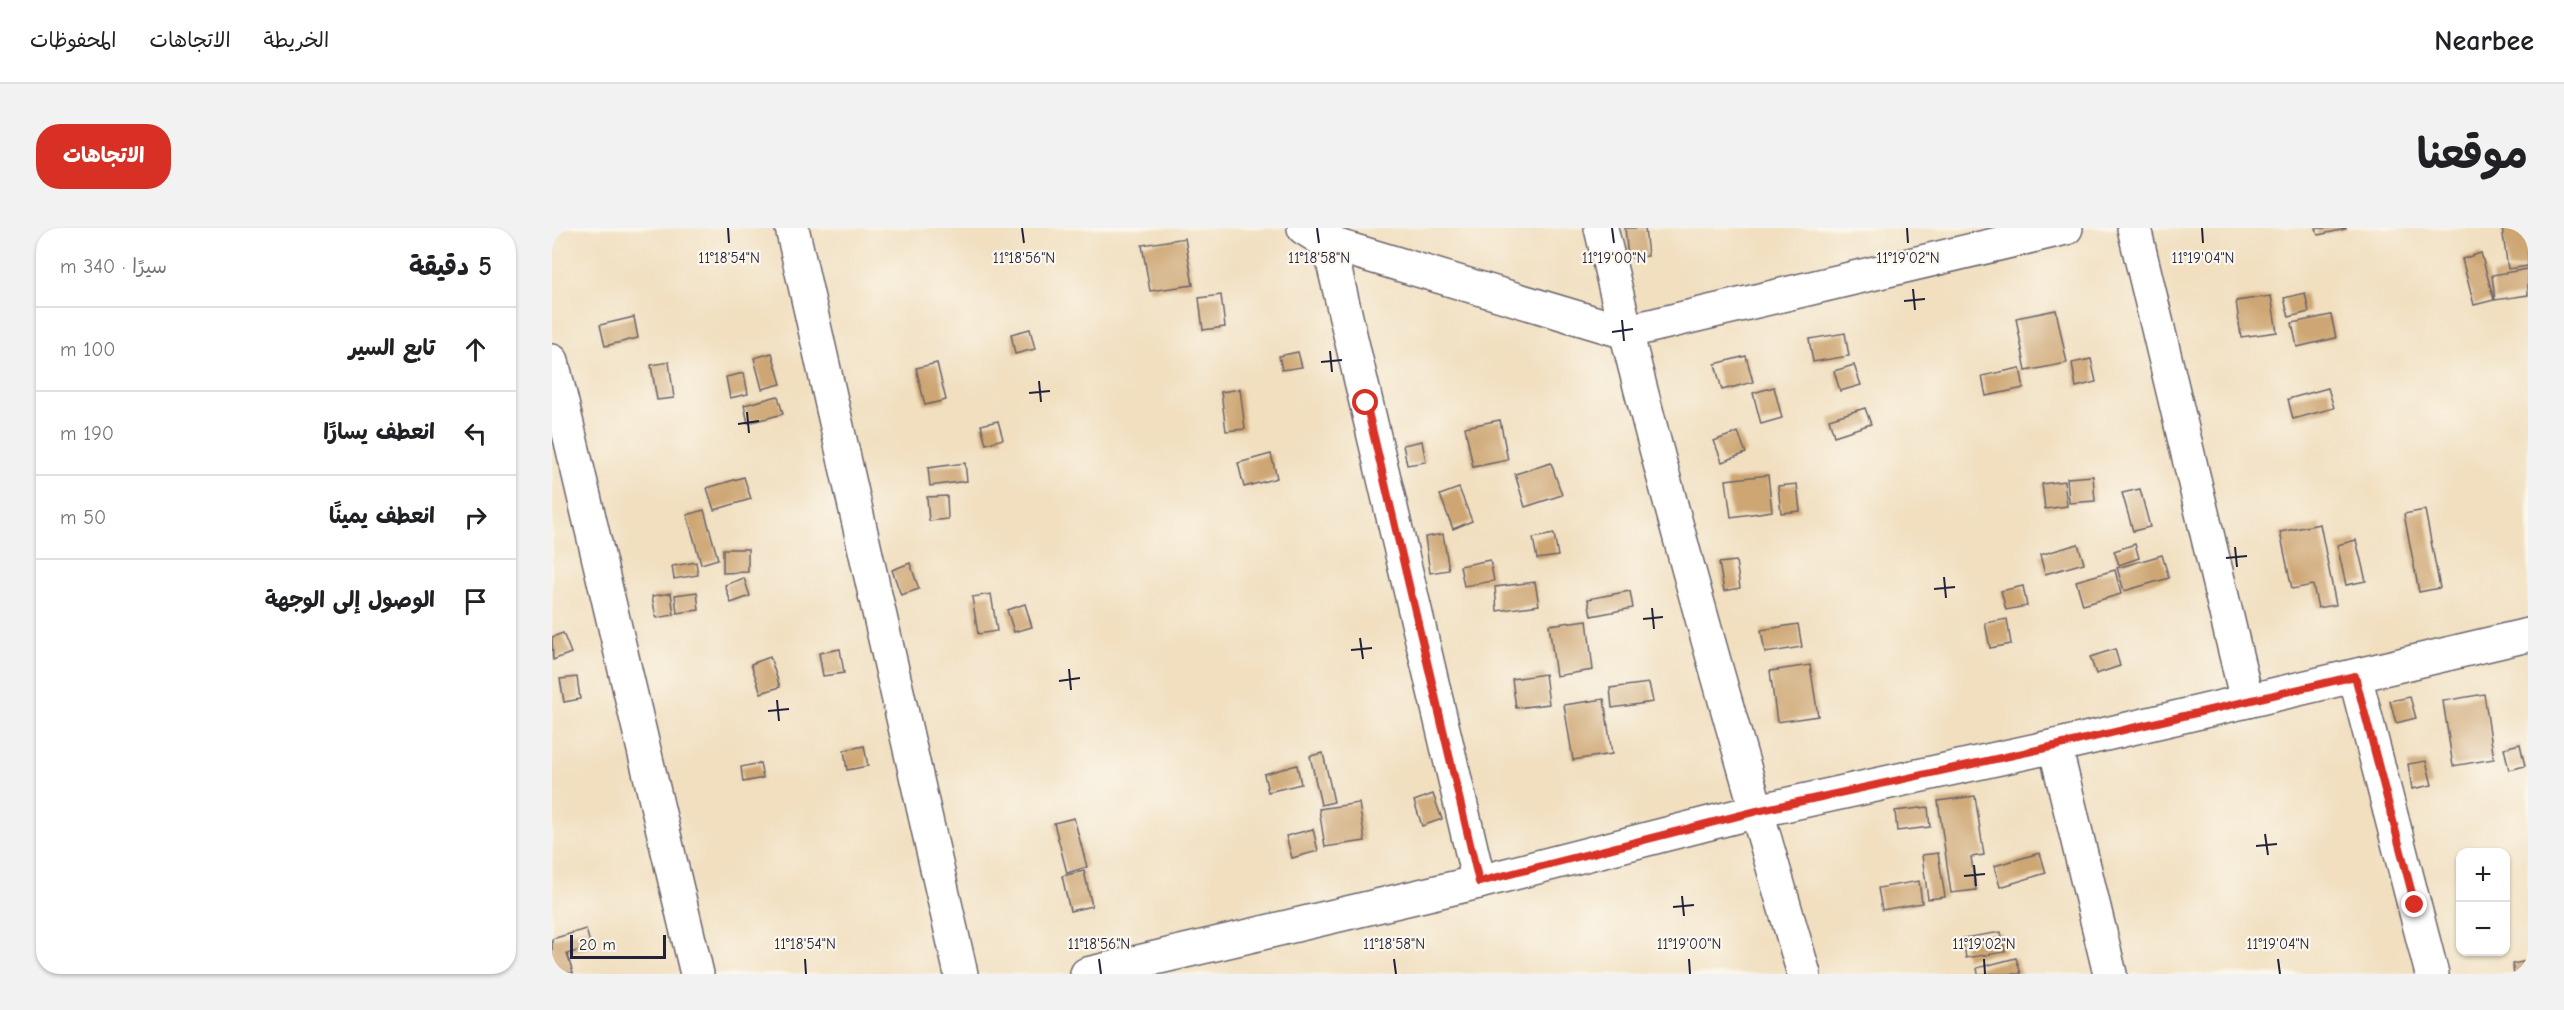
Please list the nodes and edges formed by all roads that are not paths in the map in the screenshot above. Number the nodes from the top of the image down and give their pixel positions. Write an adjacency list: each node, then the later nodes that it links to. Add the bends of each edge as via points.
1 (792, 228): 15 (street)
2 (1601, 228): 6 (street)
3 (2066, 228): 6 (street)
4 (2134, 228): 10 (street)
5 (1319, 233): 6 (street); 13 (street)
6 (1625, 332): 12 (street)
7 (552, 361): 14 (street)
8 (2528, 635): 9 (street)
9 (2355, 676): 10 (street); 19 (street)
10 (2247, 701): 11 (street)
11 (2055, 746): 12 (street); 18 (street)
12 (1757, 811): 13 (street); 17 (street)
13 (1479, 882): 16 (street)
14 (698, 974)
15 (961, 974)
16 (1087, 974)
17 (1804, 974)
18 (2110, 974)
19 (2433, 974)

